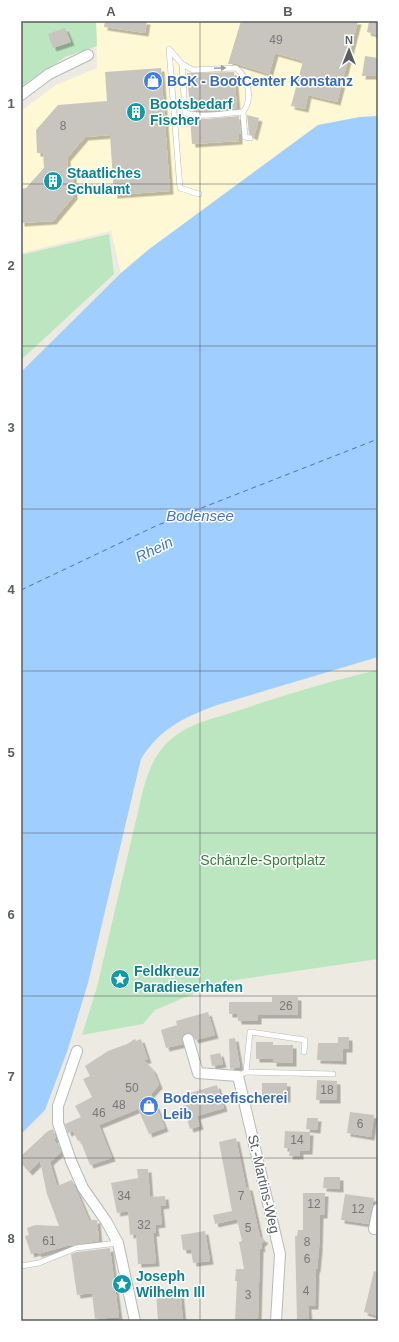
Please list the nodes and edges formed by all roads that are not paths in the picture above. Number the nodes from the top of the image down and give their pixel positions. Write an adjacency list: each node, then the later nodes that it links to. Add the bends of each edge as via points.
1 (88, 55): 3 (street, via 48,74)
2 (182, 64): 4 (lane, one-way to 4, via 193,70 221,67 236,68 240,71 248,96 247,106); 4 (lane, via 185,113 204,115); 6 (lane, via 169,49 180,188)
3 (21, 95)
4 (243, 112): 5 (lane, via 245,138)
5 (250, 138)
6 (199, 194)
7 (188, 1039): 10 (street, via 198,1073)
8 (77, 1051): 14 (street, via 58,1106 58,1123 83,1188 106,1220)
9 (304, 1052): 10 (lane, via 305,1040 250,1032)
10 (242, 1074): 11 (lane); 17 (street, St.-Martins-Weg, via 280,1254)
11 (333, 1074)
12 (378, 1209): 13 (street)
13 (374, 1229)
14 (118, 1243): 15 (lane, via 76,1248 39,1263); 16 (street)
15 (21, 1266)
16 (135, 1321)
17 (276, 1321)

